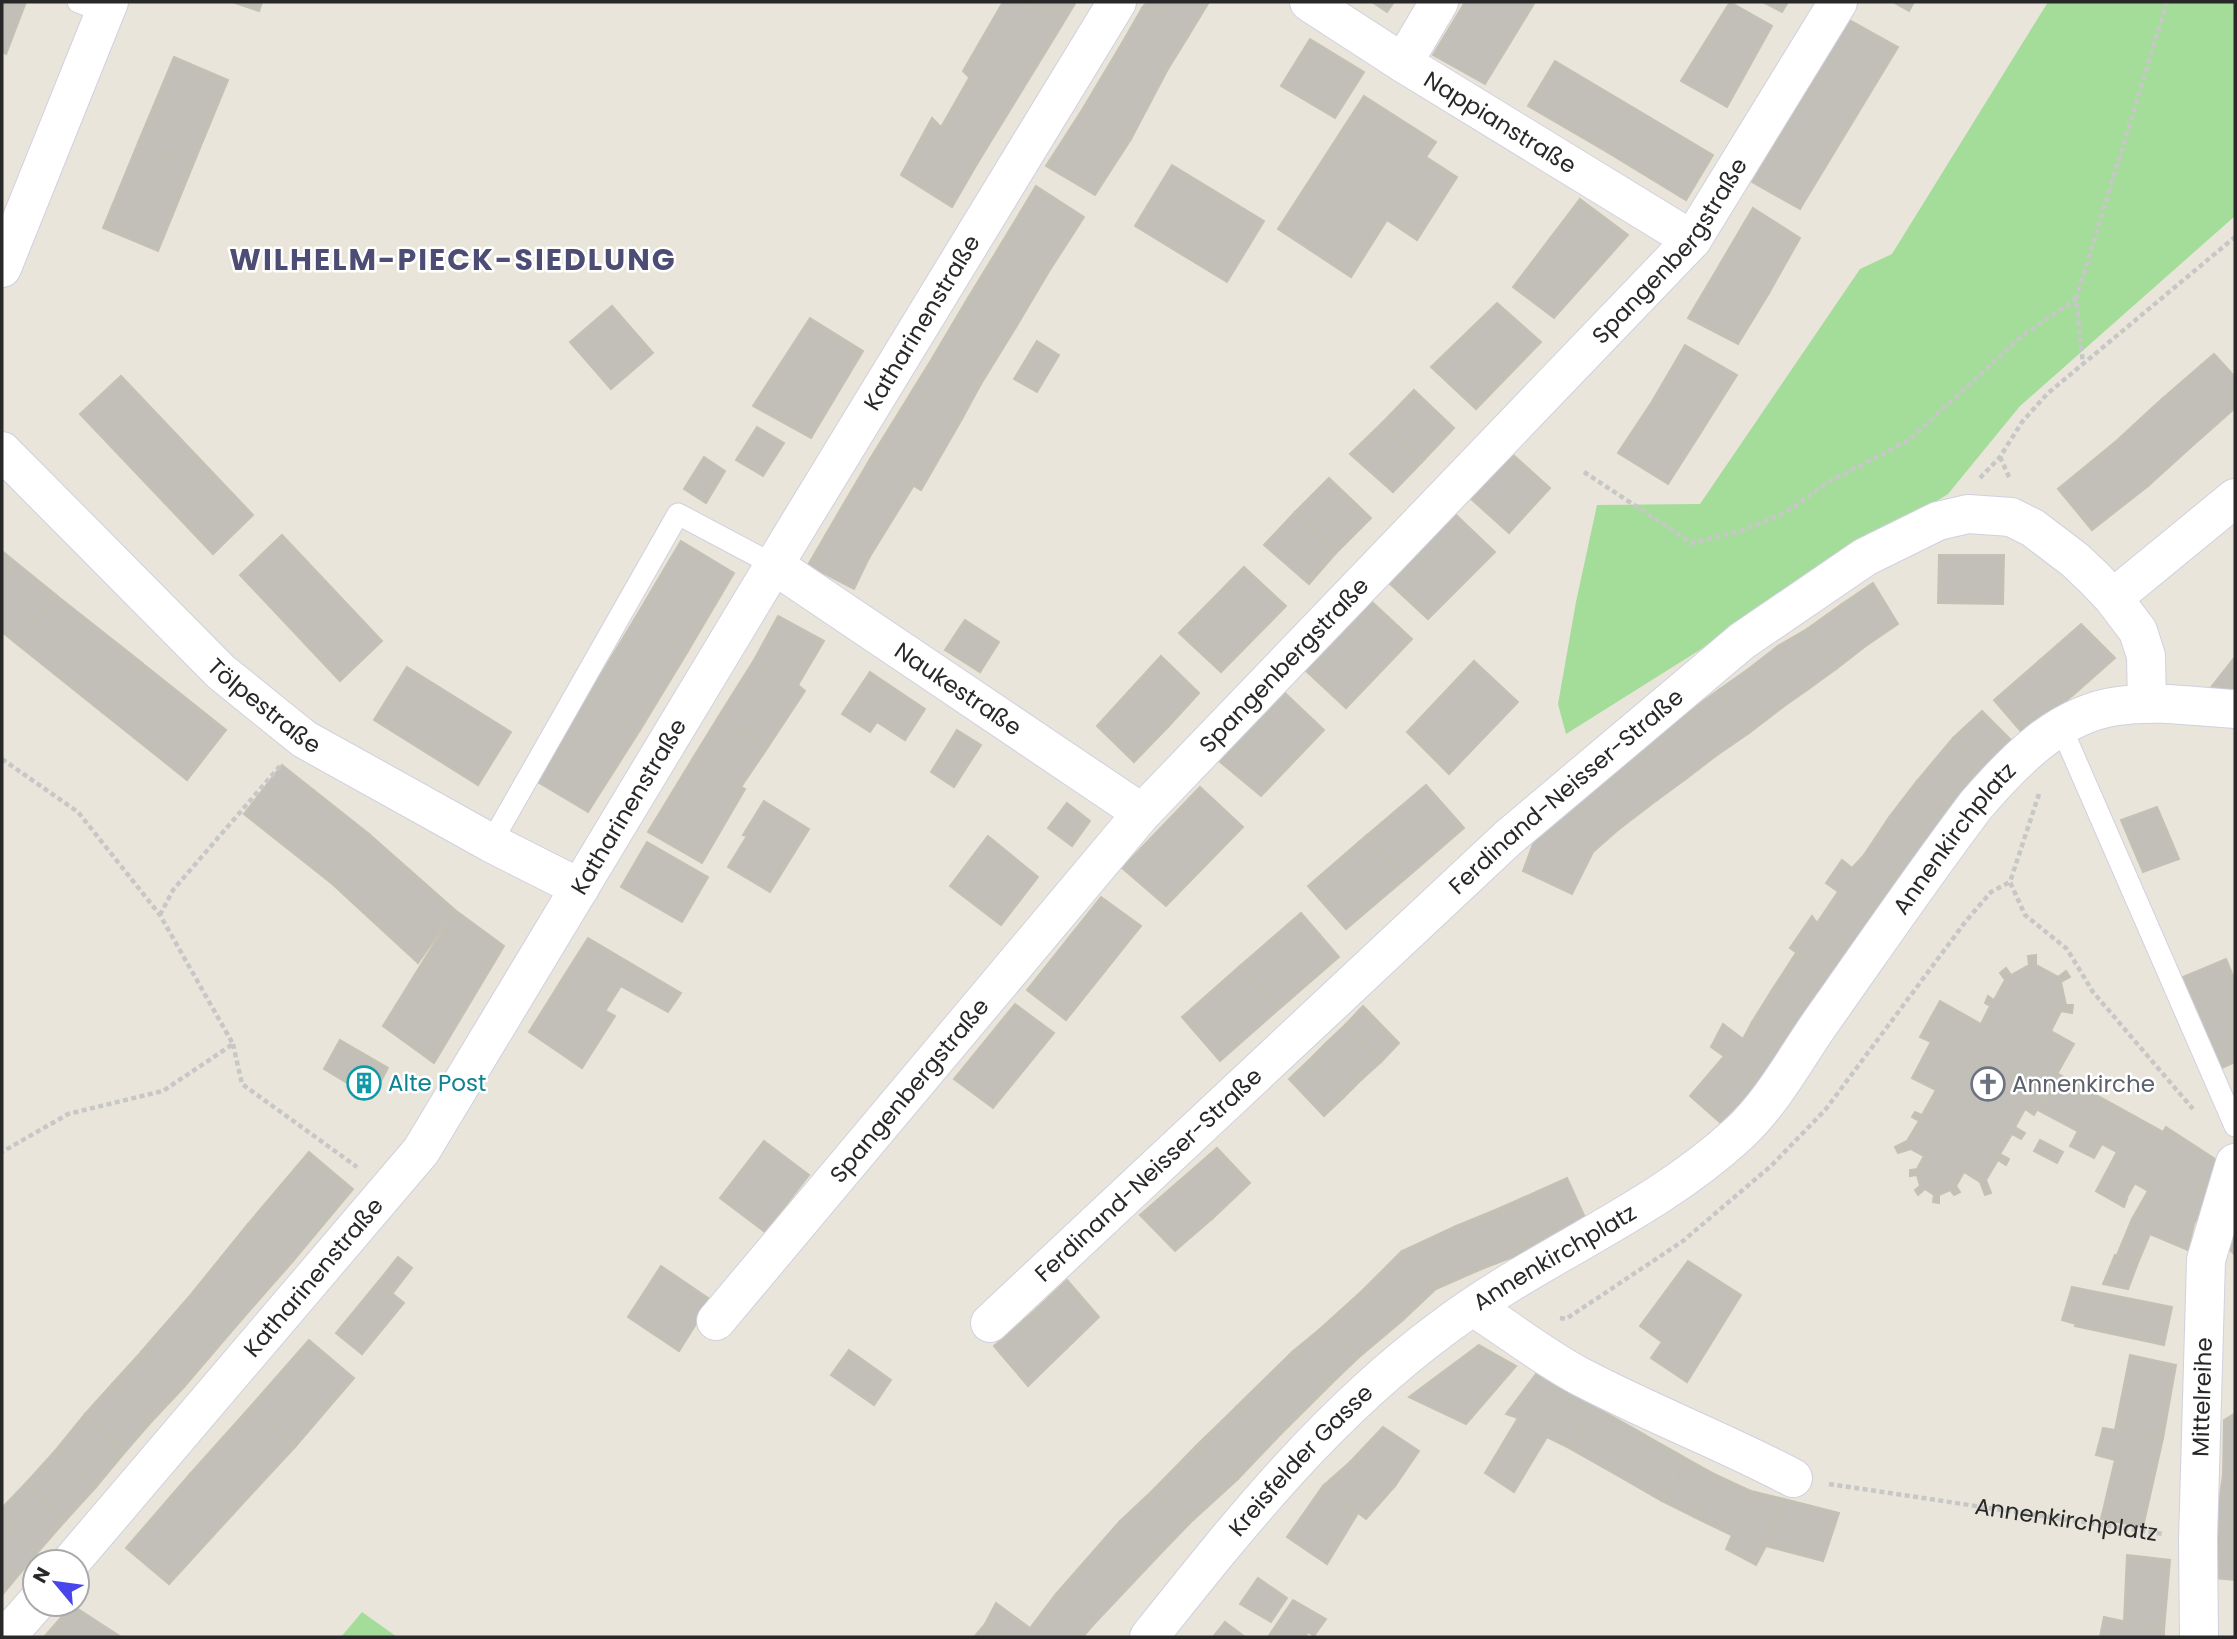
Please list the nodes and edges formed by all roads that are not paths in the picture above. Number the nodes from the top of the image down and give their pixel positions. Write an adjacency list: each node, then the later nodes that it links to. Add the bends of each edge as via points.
1 (1117, 2): 11 (street, Katharinenstraße)
2 (1309, 2): 6 (street, Nappianstraße)
3 (1439, 2): 6 (street)
4 (1838, 2): 7 (street, Spangenbergstraße)
5 (97, 5): 8 (street)
6 (1404, 62): 7 (street, Nappianstraße)
7 (1692, 240): 16 (street, Spangenbergstraße)
8 (2, 268)
9 (2, 451): 17 (street, Tölpestraße, via 221,673 304,739)
10 (2235, 498): 12 (street)
11 (774, 565): 16 (street, Naukestraße); 17 (lane, via 678,514); 18 (street, Katharinenstraße)
12 (2113, 598): 13 (street, Ferdinand-Neisser-Straße, via 2144,643); 23 (street, Ferdinand-Neisser-Straße, via 2075,560 2011,517 1968,514 1938,521 1865,558 1742,642 1508,838)
13 (2147, 704): 14 (street, Annenkirchplatz); 15 (street, Annenkirchplatz, via 2116,706)
14 (2235, 709)
15 (2061, 727): 19 (lane); 21 (street, Annenkirchplatz, via 2010,767 1976,805 1742,1131 1687,1175)
16 (1142, 813): 22 (street, Spangenbergstraße)
17 (491, 843): 18 (street, Tölpestraße)
18 (580, 888): 25 (street, Katharinenstraße, via 421,1151)
19 (2235, 1126)
20 (2235, 1163): 29 (street, Mittelreihe, via 2206,1260)
21 (1473, 1307): 24 (street, Annenkirchplatz, via 1583,1378); 28 (street, Kreisfelder Gasse, via 1376,1381 1326,1427 1244,1518)
22 (716, 1321)
23 (990, 1323)
24 (1793, 1478)
25 (83, 1548)
26 (23, 1618): 27 (street)
27 (6, 1637)
28 (1149, 1637)
29 (2199, 1637)

